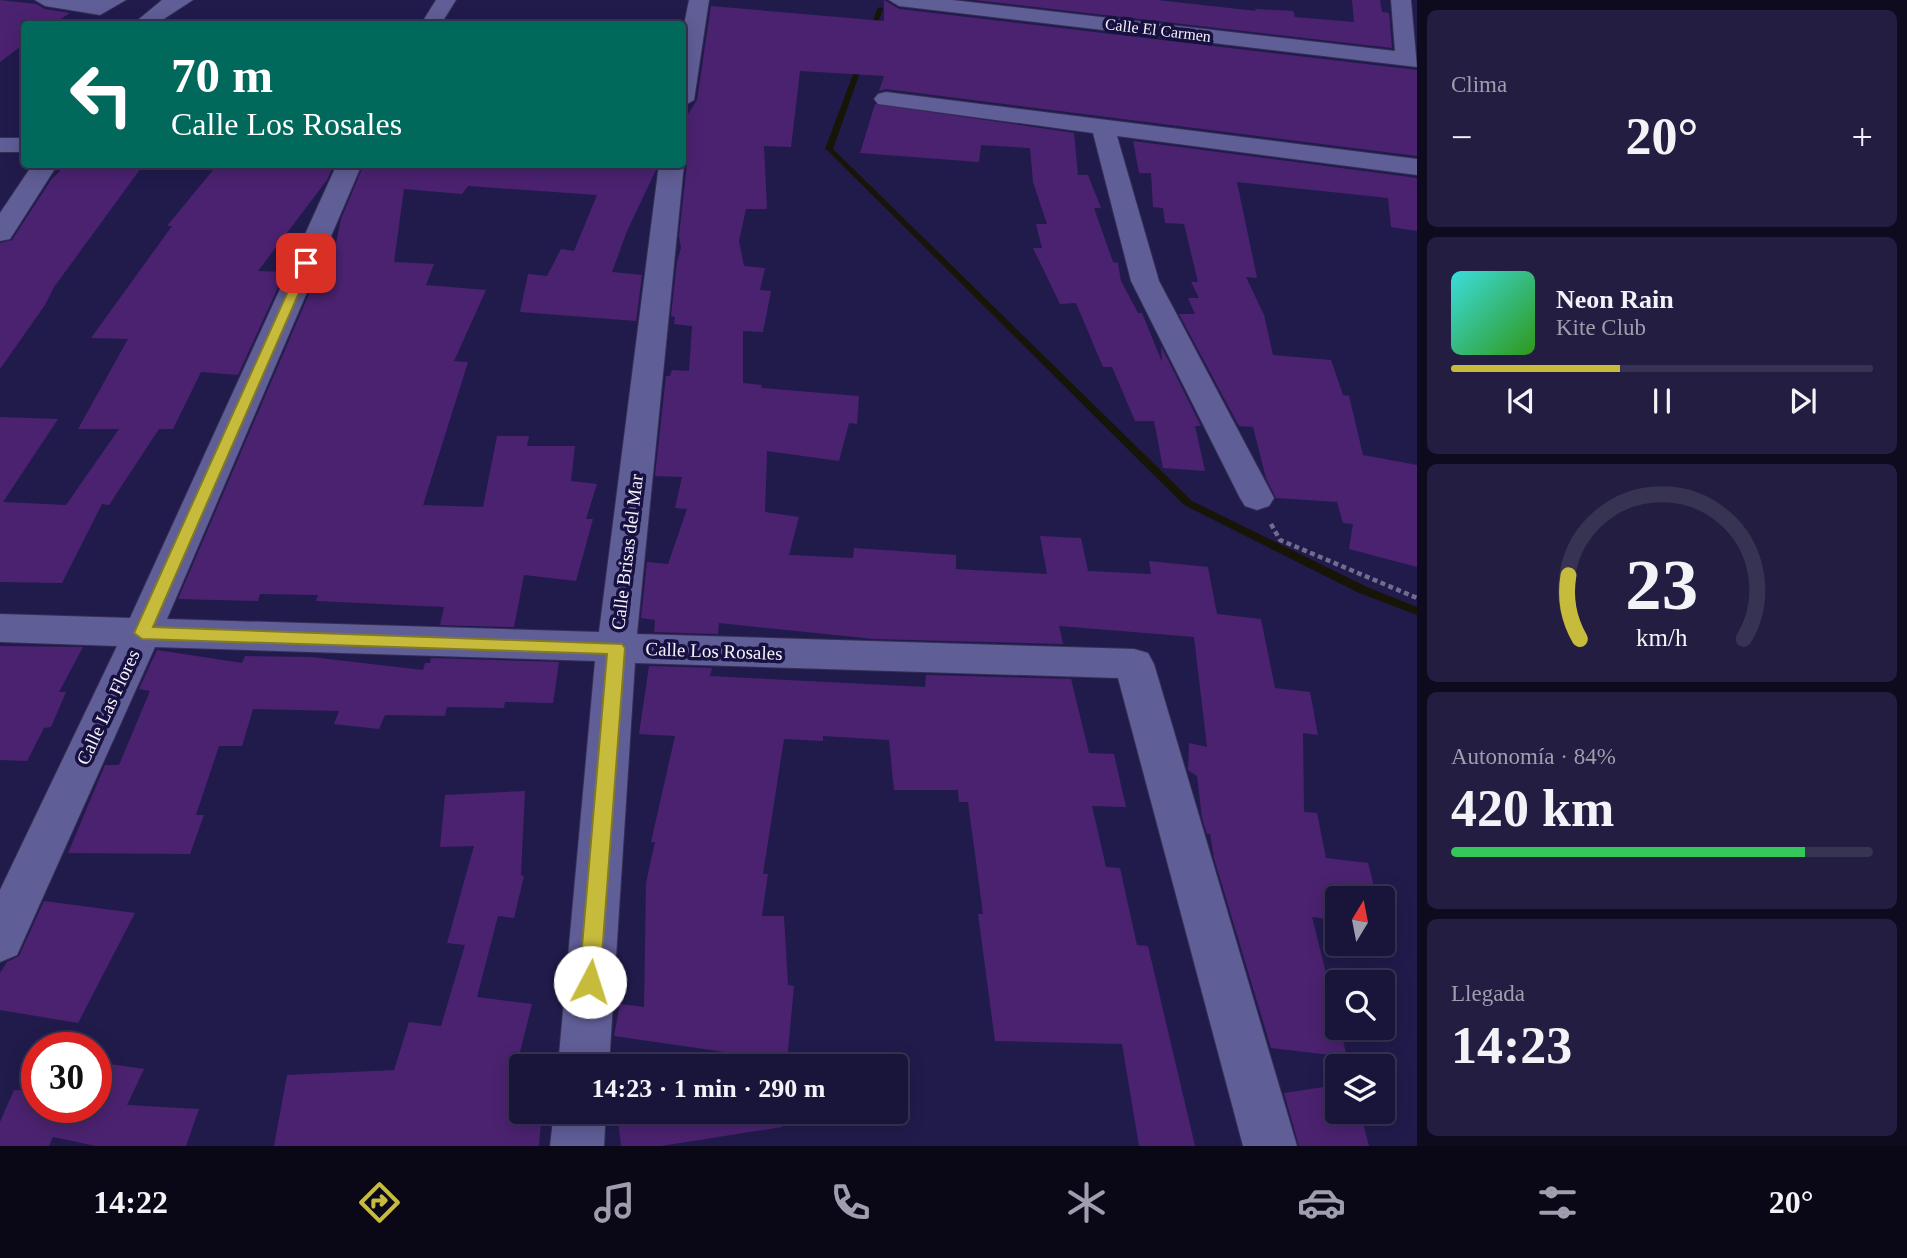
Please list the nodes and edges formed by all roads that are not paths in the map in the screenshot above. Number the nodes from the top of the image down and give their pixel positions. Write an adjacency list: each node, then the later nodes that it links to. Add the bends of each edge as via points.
1 (45, 0): 7 (street)
2 (183, 0): 9 (street)
3 (446, 0): 10 (street)
4 (699, 0): 12 (street)
5 (899, 0): 11 (street, Calle El Carmen)
6 (1401, 0): 11 (street)
7 (108, 4): 8 (street)
8 (78, 21)
9 (147, 21)
10 (433, 21)
11 (1412, 59)
12 (686, 76)
13 (886, 99): 14 (street)
14 (1104, 127): 17 (street); 22 (street, via 1145,281)
15 (0, 145): 16 (street)
16 (21, 145)
17 (1417, 167)
18 (44, 168): 21 (street)
19 (348, 168): 24 (street, Calle Las Flores)
20 (672, 168): 25 (street, Calle Brisas del Mar)
21 (0, 233)
22 (1256, 498)
23 (0, 628): 24 (street, Calle Los Rosales)
24 (142, 633): 25 (street, Calle Los Rosales); 26 (street, Calle Las Flores)
25 (616, 648): 27 (street, Calle Brisas del Mar); 30 (street, Calle Los Rosales, via 1134,664)
26 (0, 940)
27 (584, 1054)
28 (579, 1124): 29 (street)
29 (577, 1146)
30 (1270, 1146)

